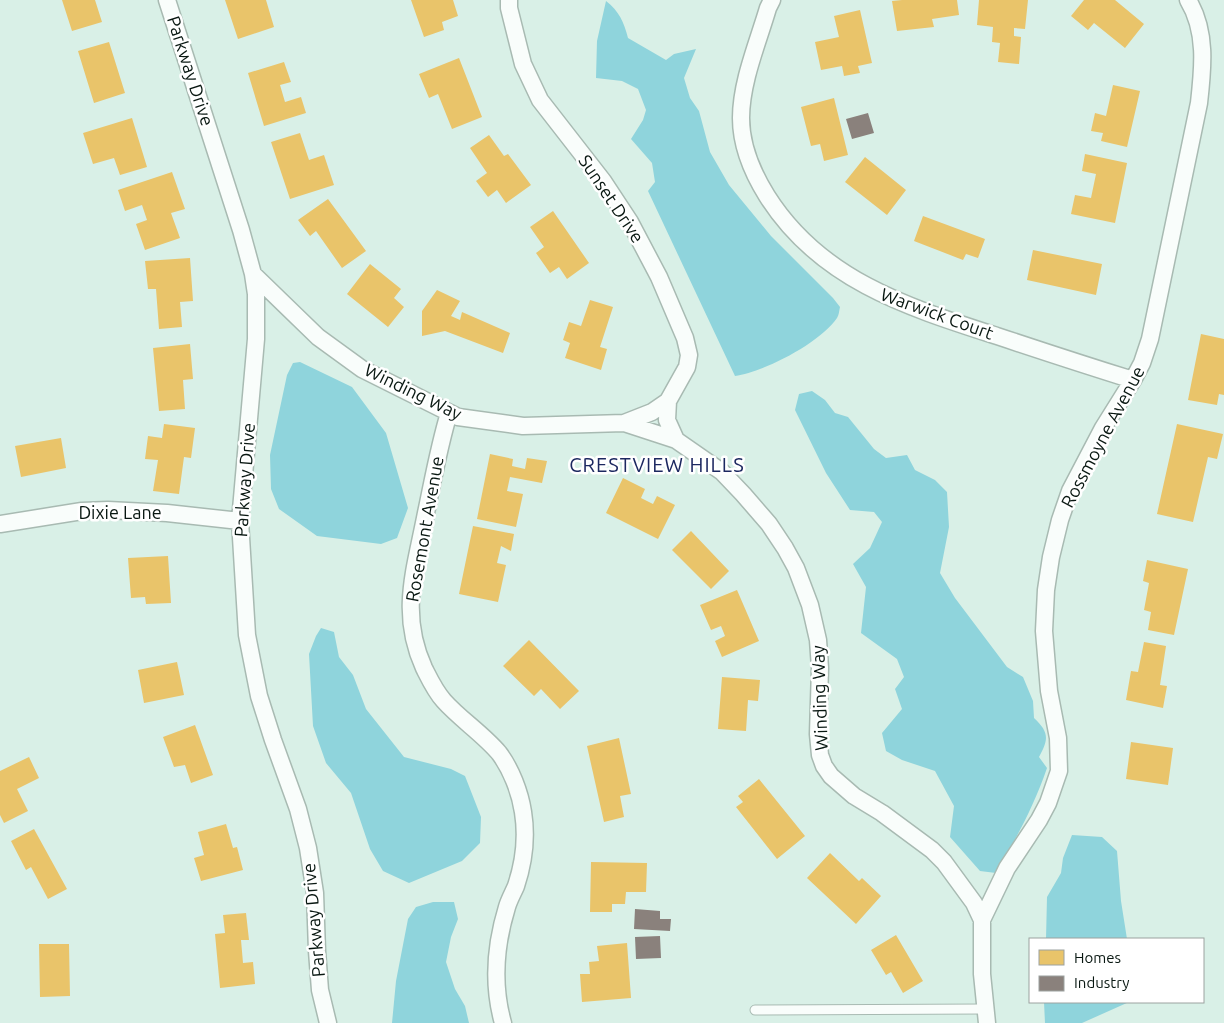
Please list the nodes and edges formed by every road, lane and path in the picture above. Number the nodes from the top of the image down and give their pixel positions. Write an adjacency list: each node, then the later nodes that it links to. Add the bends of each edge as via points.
1 (167, 0): 5 (street, Parkway Drive)
2 (509, 0): 7 (street, Sunset Drive, via 523,64 540,100 603,181 630,222 659,277 685,338 689,355 687,367)
3 (772, 0): 6 (street, Warwick Court, via 744,89 741,117 743,138 758,180 776,211 808,244 841,271 885,297)
4 (1188, 0): 6 (street, Rossmoyne Avenue, via 1200,28 1203,64 1199,103 1150,339)
5 (253, 274): 8 (street, Winding Way, via 318,337 362,369); 11 (street, Parkway Drive, via 256,339)
6 (1133, 380): 13 (street, Rossmoyne Avenue, via 1070,491 1051,557 1044,631 1049,691 1058,738 1059,771 1048,803 1007,868)
7 (668, 401): 9 (street, Sunset Drive, via 652,412); 10 (street, via 667,420)
8 (449, 413): 9 (street, Winding Way, via 458,418 523,426); 17 (street, Rosemont Avenue, via 412,586 411,628 416,649 431,682 442,699 498,752 508,766 523,809 525,849 496,952)
9 (624, 423): 10 (street, Winding Way)
10 (676, 440): 13 (street, Winding Way, via 722,472 743,494 769,524 796,568 810,604 818,640 818,734 824,766 854,796 932,850 974,903)
11 (240, 520): 12 (street, Dixie Lane, via 108,510); 16 (street, Parkway Drive, via 247,635 259,696 308,848 315,893 320,990)
12 (0, 524)
13 (982, 920): 15 (street, Winding Way)
14 (755, 1010): 15 (lane)
15 (986, 1016)
16 (328, 1023)
17 (503, 1023)

